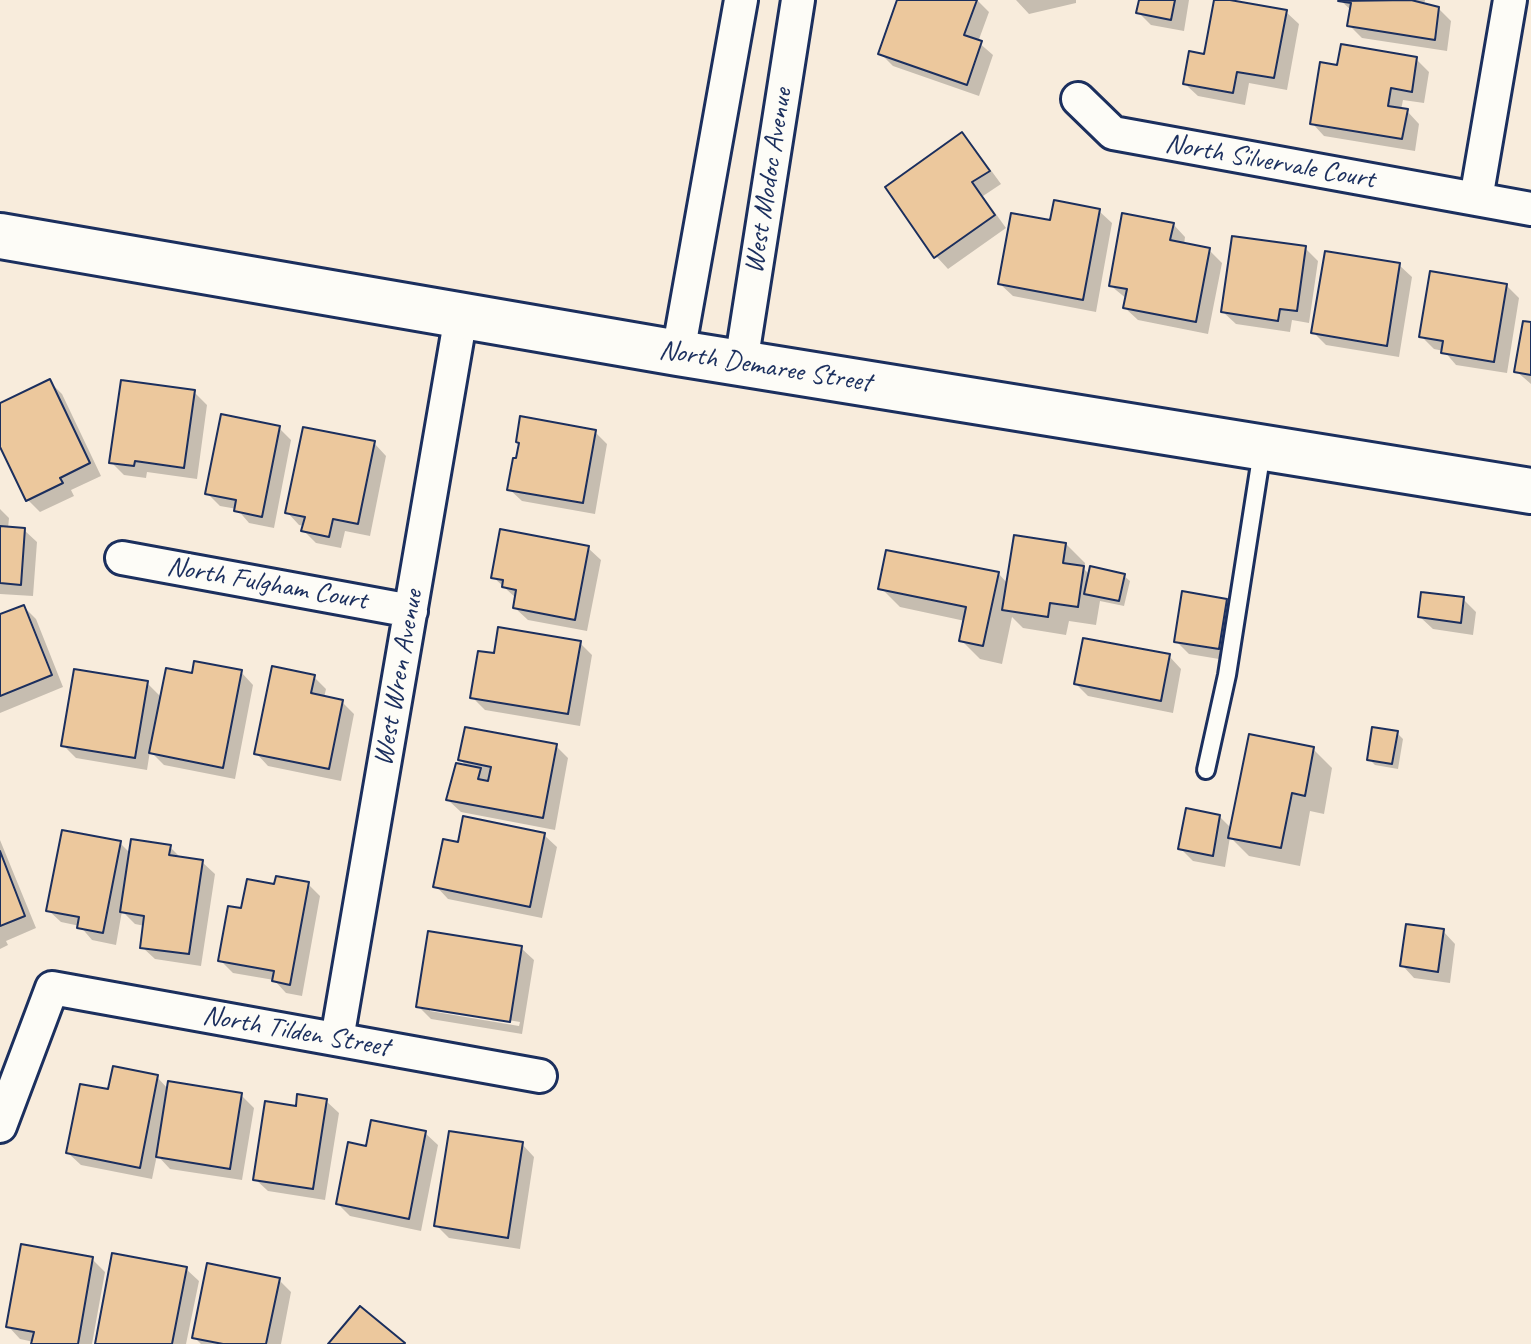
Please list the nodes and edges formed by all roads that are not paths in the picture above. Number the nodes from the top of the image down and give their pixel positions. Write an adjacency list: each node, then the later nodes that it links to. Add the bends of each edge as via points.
1 (741, 0): 9 (street, West Modoc Avenue)
2 (798, 0): 10 (street, West Modoc Avenue)
3 (1510, 0): 5 (street)
4 (1078, 99): 5 (street, North Silvervale Court, via 1113,133)
5 (1476, 199): 6 (street, North Silvervale Court)
6 (1531, 209)
7 (0, 236): 8 (main road, North Demaree Street)
8 (461, 316): 9 (main road, North Demaree Street); 14 (street, West Wren Avenue)
9 (678, 353): 10 (main road, North Demaree Street)
10 (741, 363): 11 (main road, North Demaree Street)
11 (1262, 449): 12 (main road, North Demaree Street); 15 (lane, via 1227,675)
12 (1531, 491)
13 (122, 558): 14 (street, North Fulgham Court)
14 (411, 611): 16 (street, West Wren Avenue)
15 (1206, 770)
16 (337, 1039): 17 (street, North Tilden Street); 18 (street, North Tilden Street, via 52,988)
17 (540, 1076)
18 (0, 1126)

